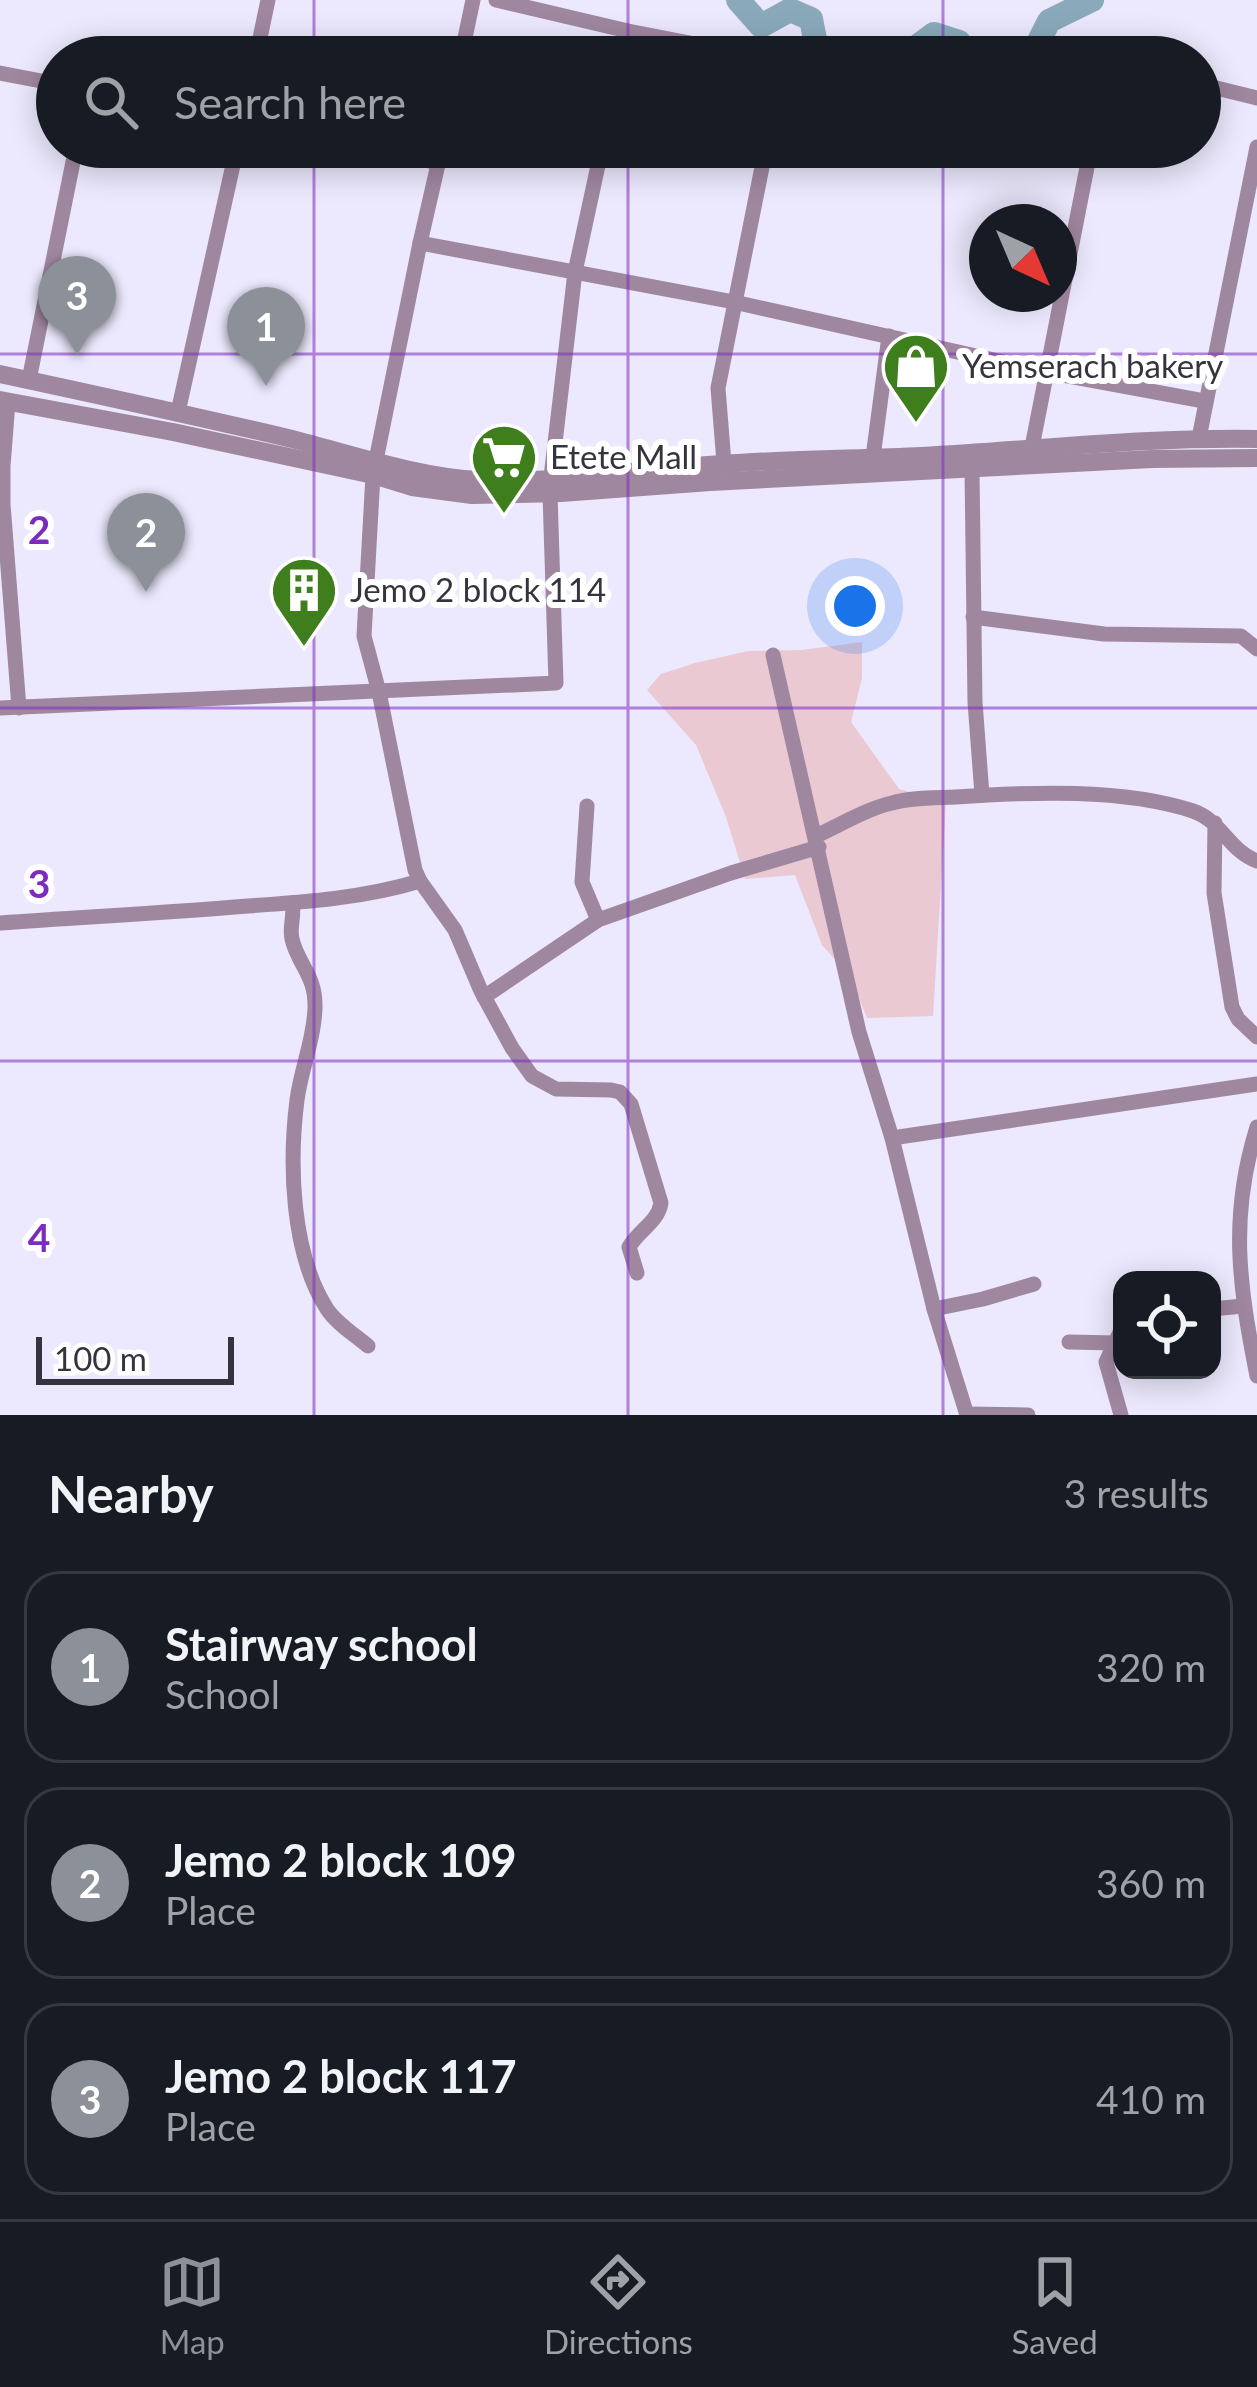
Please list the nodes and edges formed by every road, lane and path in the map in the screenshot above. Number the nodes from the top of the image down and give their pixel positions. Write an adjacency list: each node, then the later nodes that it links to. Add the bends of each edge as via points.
1 (268, 0): 5 (street)
2 (473, 0): 6 (street)
3 (496, 0): 4 (street)
4 (628, 31): 7 (street); 8 (street)
5 (260, 36)
6 (465, 36)
7 (627, 36)
8 (654, 36)
9 (0, 73): 10 (street)
10 (36, 80)
11 (1221, 89): 12 (street)
12 (1257, 98)
13 (1257, 147): 28 (street)
14 (72, 168): 26 (street)
15 (232, 168): 29 (street)
16 (437, 168): 20 (street)
17 (597, 168): 21 (street)
18 (762, 168): 22 (street)
19 (1087, 168): 24 (street)
20 (420, 242): 21 (street); 37 (street)
21 (575, 272): 22 (street); 39 (street)
22 (734, 302): 23 (street); 35 (street, via 718,388)
23 (889, 337): 24 (street); 33 (street)
24 (1046, 372): 28 (street); 32 (street)
25 (0, 374): 26 (street)
26 (29, 380): 29 (street)
27 (4, 401): 37 (street); 40 (street)
28 (1204, 401): 30 (street)
29 (178, 412): 37 (street)
30 (1199, 438): 31 (street); 32 (street)
31 (1257, 439)
32 (1032, 447): 36 (street)
33 (873, 458): 35 (street); 36 (street)
34 (1257, 458): 38 (street)
35 (724, 464): 39 (street)
36 (925, 464): 38 (street); 39 (street)
37 (376, 468): 39 (street, via 440,492); 44 (street, via 364,636)
38 (972, 470): 41 (street)
39 (550, 486): 44 (street, via 556,683)
40 (2, 505): 46 (street)
41 (973, 616): 42 (street, via 1104,634 1241,636); 47 (street)
42 (1257, 649)
43 (773, 655): 50 (street)
44 (379, 692): 46 (street); 52 (street)
45 (0, 708): 46 (street)
46 (19, 708)
47 (982, 795): 49 (street, via 1149,800); 50 (street, via 885,804)
48 (587, 806): 54 (street, via 582,882)
49 (1215, 823): 51 (street); 57 (street, via 1214,893 1232,1007)
50 (817, 842): 54 (street); 60 (street)
51 (1257, 861)
52 (420, 881): 53 (street); 56 (street, via 455,930)
53 (292, 903): 55 (street); 68 (street, via 292,942 316,1006 296,1124 301,1247 328,1310)
54 (598, 920): 56 (street)
55 (0, 923)
56 (484, 997): 61 (street, via 532,1076 556,1089 620,1092 631,1103 661,1202 629,1247)
57 (1257, 1037)
58 (1257, 1084): 60 (street)
59 (1257, 1126): 63 (street, via 1238,1230)
60 (892, 1138): 65 (street)
61 (637, 1273)
62 (1034, 1284): 65 (street)
63 (1244, 1306): 64 (street); 70 (street)
64 (1221, 1308)
65 (934, 1309): 71 (street)
66 (1113, 1336): 67 (street)
67 (1069, 1342)
68 (368, 1346)
69 (1113, 1346): 73 (street, via 1106,1362)
70 (1257, 1376)
71 (967, 1415): 72 (street)
72 (1028, 1415)
73 (1121, 1415)

